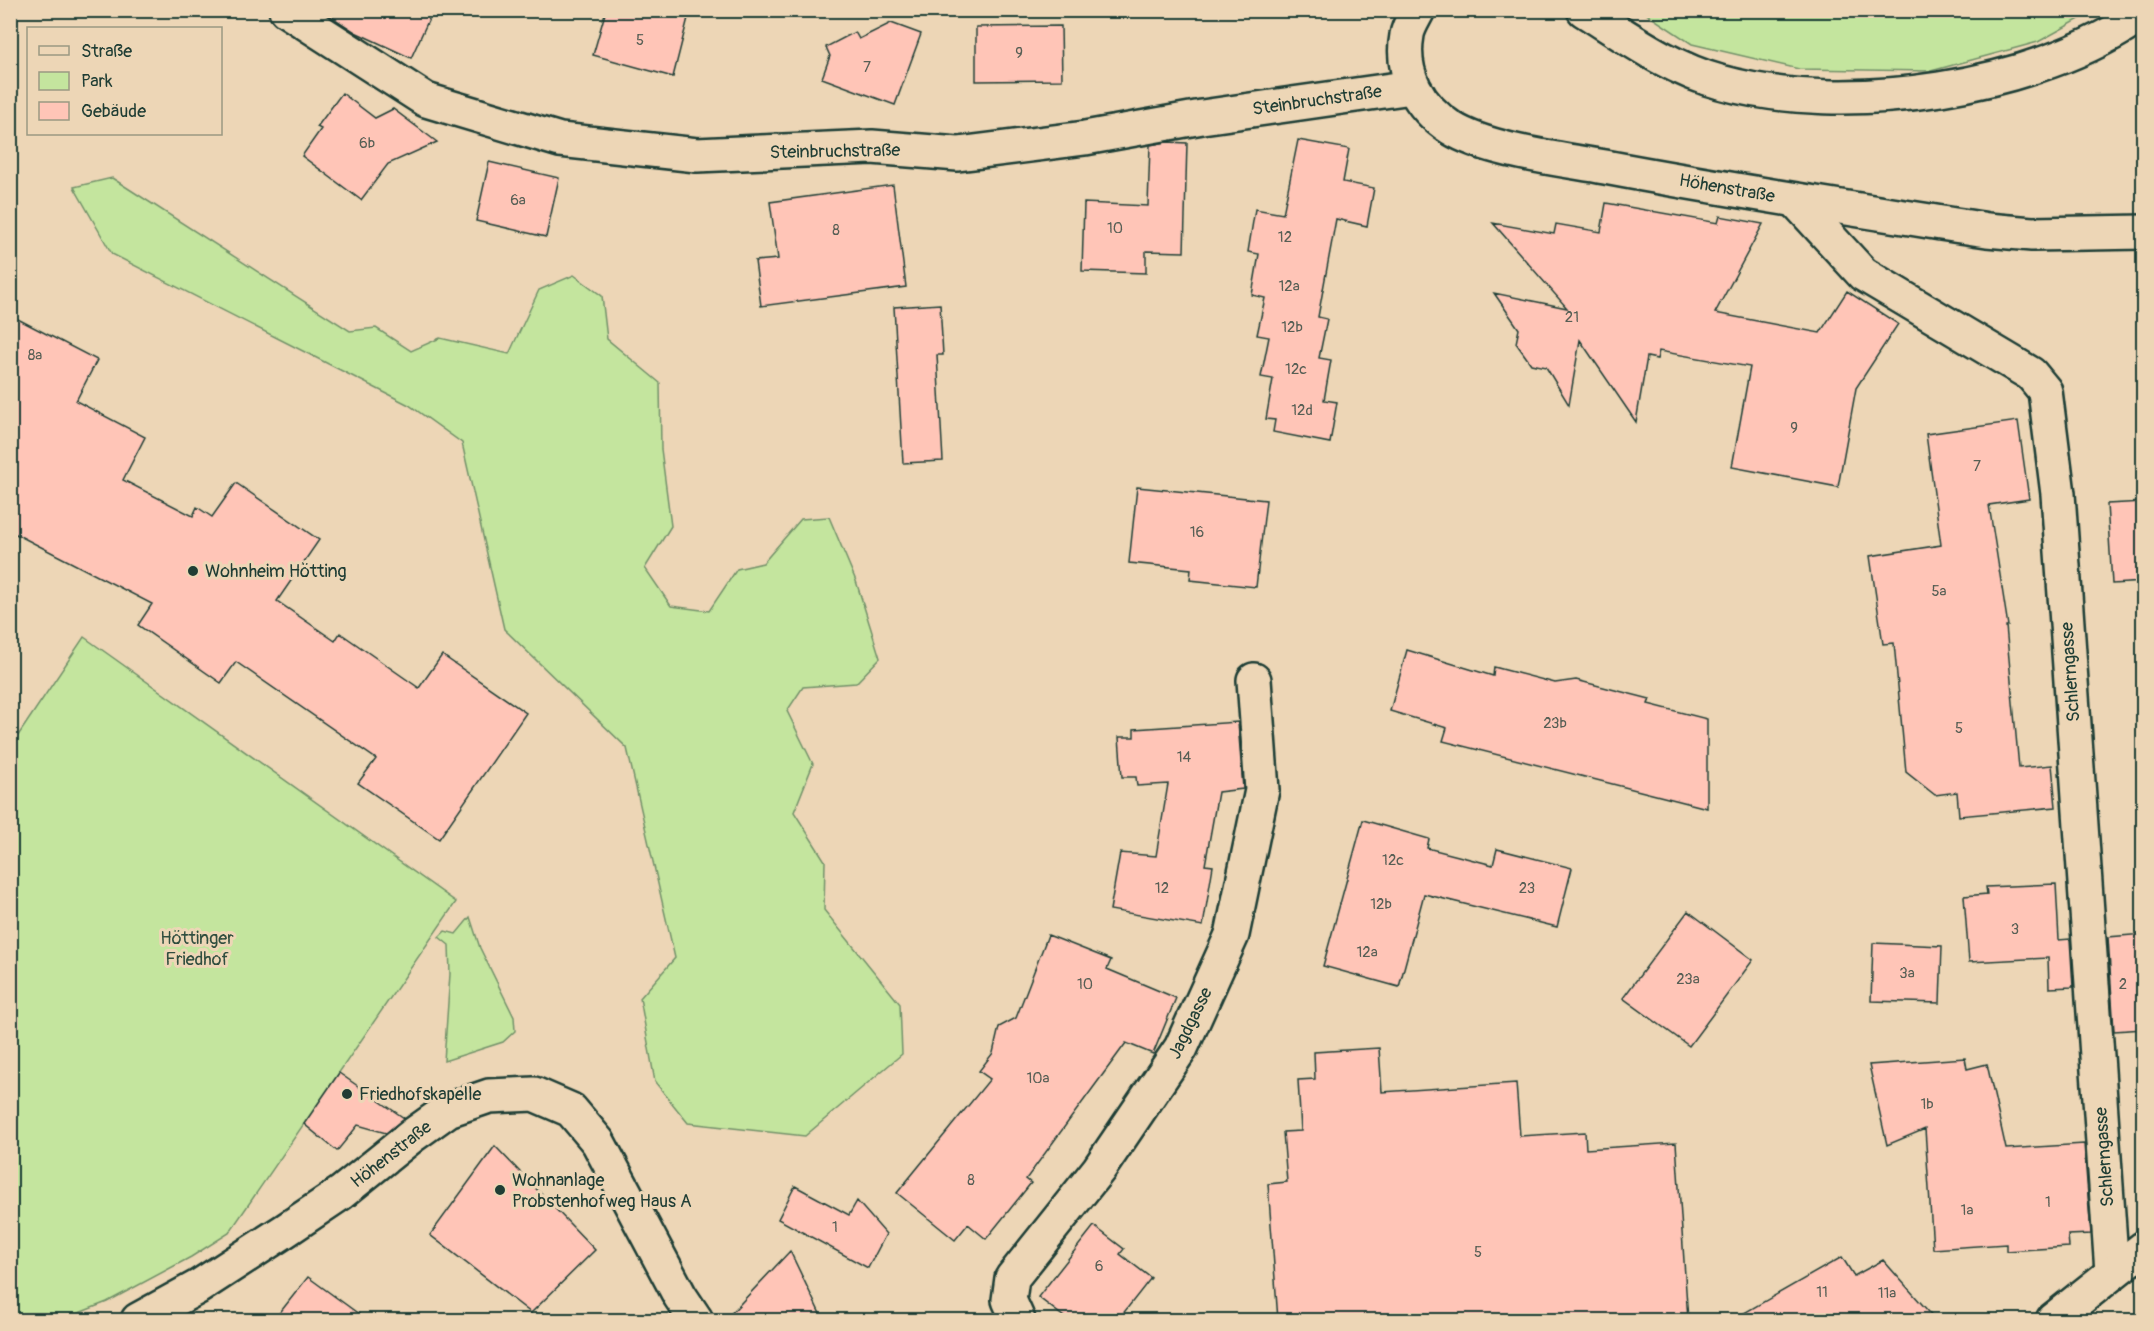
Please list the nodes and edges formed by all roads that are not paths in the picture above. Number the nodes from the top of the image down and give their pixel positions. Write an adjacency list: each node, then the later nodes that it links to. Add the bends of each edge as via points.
1 (286, 10): 5 (street, Steinbruchstraße, via 426,100 560,140 697,155 873,147 958,154)
2 (1418, 10): 5 (street, Höhenstraße, via 1407,34 1406,62)
3 (1584, 10): 4 (street, via 1660,57 1719,82 1789,96 1829,98 1917,91 2000,77 2089,45)
4 (2144, 13)
5 (1412, 87): 6 (street, Höhenstraße, via 1427,108 1451,128 1476,139 1517,151)
6 (1795, 200): 7 (street, Höhenstraße, via 1987,230 2032,234); 10 (street, Schlerngasse, via 1863,274 2031,374 2045,391 2059,506)
7 (2144, 232)
8 (1254, 680): 13 (street, Jagdgasse, via 1262,790 1232,935 1181,1048 1099,1169 1012,1278 1009,1300)
9 (2144, 1248): 10 (street)
10 (2112, 1272): 14 (street)
11 (138, 1320): 12 (street, Höhenstraße, via 198,1287 341,1193 448,1110 489,1096 534,1094 571,1110 598,1142)
12 (696, 1320)
13 (1018, 1320)
14 (2053, 1320)

